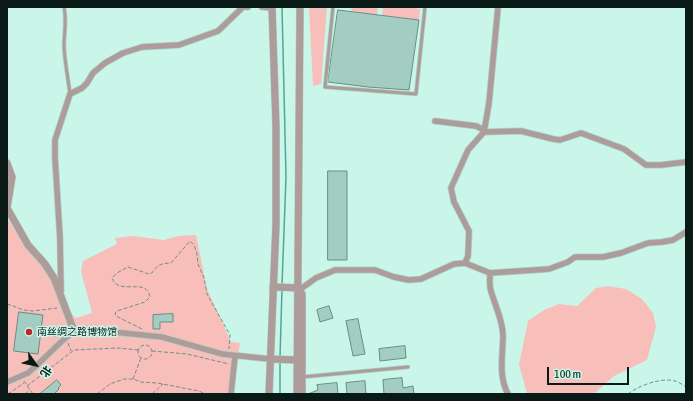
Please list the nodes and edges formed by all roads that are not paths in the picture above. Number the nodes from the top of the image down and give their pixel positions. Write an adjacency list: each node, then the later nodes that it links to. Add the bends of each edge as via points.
1 (64, 7): 10 (lane, via 64,49)
2 (248, 7): 10 (street, via 244,7 218,31 179,45 142,47 122,53 93,73 82,88)
3 (262, 7): 9 (street)
4 (300, 7): 19 (street)
5 (304, 7): 19 (street)
6 (333, 7): 7 (lane, via 325,87 416,94)
7 (425, 7)
8 (498, 7): 12 (street)
9 (272, 8): 18 (street, via 276,134)
10 (70, 94): 20 (street, via 55,140)
11 (435, 121): 12 (street, via 476,126)
12 (484, 132): 13 (street, via 521,131 560,140 582,133 624,149 646,165); 16 (street, via 468,150 451,188 454,202 469,231 468,256)
13 (686, 162)
14 (7, 163): 20 (street, via 12,177 7,208 28,245 54,278)
15 (686, 232): 17 (street, via 673,240 648,243 602,257 575,258 549,269)
16 (465, 263): 17 (street); 19 (street, via 454,264 421,279 409,280 375,270 335,270)
17 (490, 273): 32 (street, via 490,290 503,335 503,380)
18 (273, 287): 19 (street); 23 (street)
19 (300, 288): 24 (street); 26 (street)
20 (61, 297): 21 (street)
21 (74, 331): 22 (street, via 84,329 162,337); 27 (street, via 28,373)
22 (232, 356): 23 (street); 28 (street, via 234,366)
23 (270, 359): 24 (street); 29 (street)
24 (297, 360): 30 (street)
25 (408, 367): 26 (lane)
26 (302, 376): 31 (street)
27 (7, 382)
28 (231, 394)
29 (269, 394)
30 (297, 394)
31 (302, 394)
32 (508, 394)

